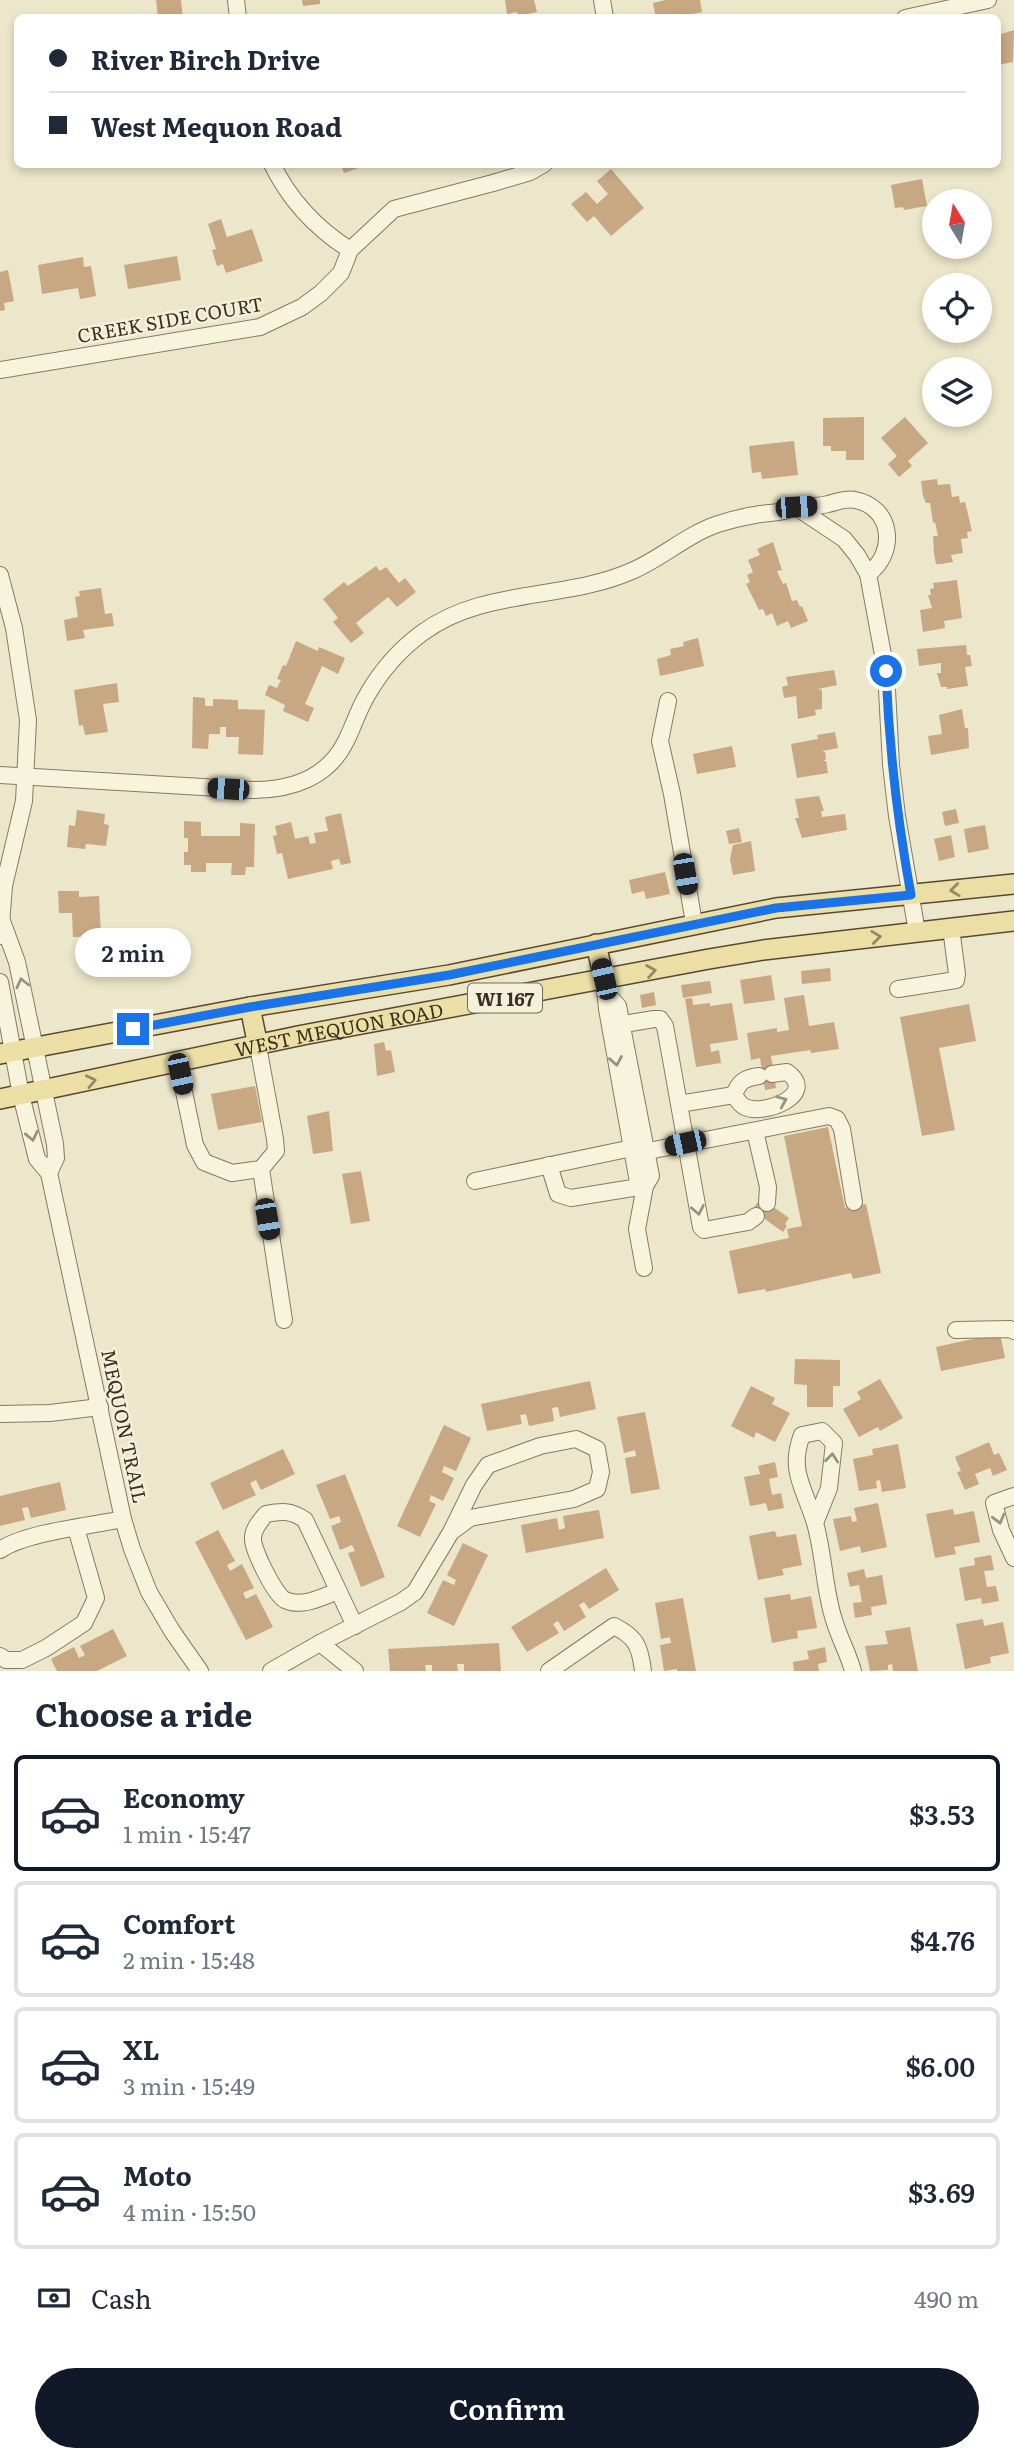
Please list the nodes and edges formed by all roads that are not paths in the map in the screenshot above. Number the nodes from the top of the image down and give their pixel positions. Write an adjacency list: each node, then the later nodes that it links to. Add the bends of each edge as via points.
1 (988, 0): 2 (street)
2 (941, 5): 3 (street)
3 (916, 14)
4 (274, 168): 6 (street, via 283,188 328,236)
5 (537, 168): 6 (street, CREEK SIDE COURT, via 394,209)
6 (350, 250): 7 (street, CREEK SIDE COURT, via 341,273 321,293 260,327)
7 (0, 370)
8 (796, 507): 10 (street, via 844,539); 10 (street, via 855,500 872,508 884,521 888,538 886,554); 13 (street, via 717,524 635,570 467,608 423,632 380,674 333,761 301,783 278,790 253,790)
9 (0, 575): 13 (street, via 15,628 26,708)
10 (868, 575): 15 (street, via 886,671 891,765)
11 (668, 701): 17 (street, via 660,741)
12 (0, 775): 13 (street)
13 (26, 776): 18 (street, via 4,886)
14 (1014, 884): 15 (main road, WEST MEQUON ROAD / WI 167, one-way to 15)
15 (911, 895): 17 (main road, WEST MEQUON ROAD / WI 167, via 776,908); 20 (street)
16 (1014, 921): 19 (main road, WEST MEQUON ROAD / WI 167)
17 (694, 923): 21 (main road, WEST MEQUON ROAD / WI 167)
18 (1, 928): 28 (street, MEQUON TRAIL, one-way to 18, via 17,962)
19 (951, 928): 20 (main road, WEST MEQUON ROAD / WI 167); 24 (street, via 956,980)
20 (916, 932): 23 (main road, WEST MEQUON ROAD / WI 167, one-way to 20, via 763,950)
21 (596, 944): 23 (main road); 25 (main road, WEST MEQUON ROAD / WI 167, via 449,975)
22 (0, 982): 29 (street, MEQUON TRAIL)
23 (605, 986): 26 (street); 27 (main road, WEST MEQUON ROAD / WI 167)
24 (898, 989)
25 (250, 1007): 27 (main road); 28 (main road, WEST MEQUON ROAD / WI 167)
26 (616, 1025): 35 (street, via 660,1019); 38 (street)
27 (258, 1046): 30 (main road, WEST MEQUON ROAD / WI 167); 40 (street, via 276,1151)
28 (36, 1047): 29 (main road, WEST MEQUON ROAD / WI 167); 31 (street, MEQUON TRAIL)
29 (6, 1052): 32 (street, MEQUON TRAIL)
30 (178, 1063): 31 (main road, WEST MEQUON ROAD / WI 167, one-way to 30); 40 (street, via 195,1145 204,1162 233,1173)
31 (44, 1090): 32 (main road, WEST MEQUON ROAD / WI 167); 41 (street, MEQUON TRAIL, via 56,1158)
32 (21, 1095): 34 (main road, WEST MEQUON ROAD / WI 167); 41 (street, MEQUON TRAIL, one-way to 41, via 37,1159)
33 (734, 1095): 33 (street, one-way to 33, via 749,1109 788,1101 796,1085 787,1072 746,1078); 35 (street)
34 (0, 1099)
35 (679, 1104): 37 (street)
36 (755, 1131): 37 (street); 37 (street, one-way to 36, via 705,1230 748,1222 761,1210 768,1187); 44 (street, via 829,1116 837,1119)
37 (685, 1143): 38 (street)
38 (637, 1151): 39 (street); 43 (street, via 638,1182)
39 (549, 1165): 42 (street); 43 (street, via 558,1194 571,1198)
40 (261, 1169): 46 (street)
41 (49, 1173): 49 (street, MEQUON TRAIL)
42 (475, 1181)
43 (645, 1185): 45 (street, via 637,1229)
44 (854, 1202)
45 (644, 1268)
46 (284, 1320)
47 (956, 1330): 48 (street)
48 (1014, 1331)
49 (100, 1407): 50 (street); 52 (street, MEQUON TRAIL)
50 (0, 1414)
51 (1014, 1496): 57 (street, one-way to 57, via 994,1503)
52 (123, 1519): 54 (street); 62 (street, MEQUON TRAIL, via 149,1592)
53 (815, 1523): 53 (street, one-way to 53, via 829,1488 834,1443 822,1431 802,1435 795,1452 798,1479); 67 (street, via 834,1620)
54 (76, 1528): 56 (street); 61 (street, via 96,1598 85,1623 22,1660)
55 (451, 1532): 55 (street, via 470,1518 574,1499 597,1489 601,1472 597,1449 576,1439 488,1465); 59 (street, via 415,1592)
56 (0, 1550)
57 (1014, 1555)
58 (338, 1591): 58 (street, via 305,1520 295,1513 266,1514 253,1538 278,1595 302,1602); 59 (street)
59 (355, 1626): 60 (street)
60 (320, 1643): 63 (street); 64 (street)
61 (0, 1656)
62 (200, 1671)
63 (271, 1671)
64 (355, 1671)
65 (549, 1671): 66 (street, via 614,1626 628,1633 640,1650)
66 (643, 1671)
67 (853, 1671)

